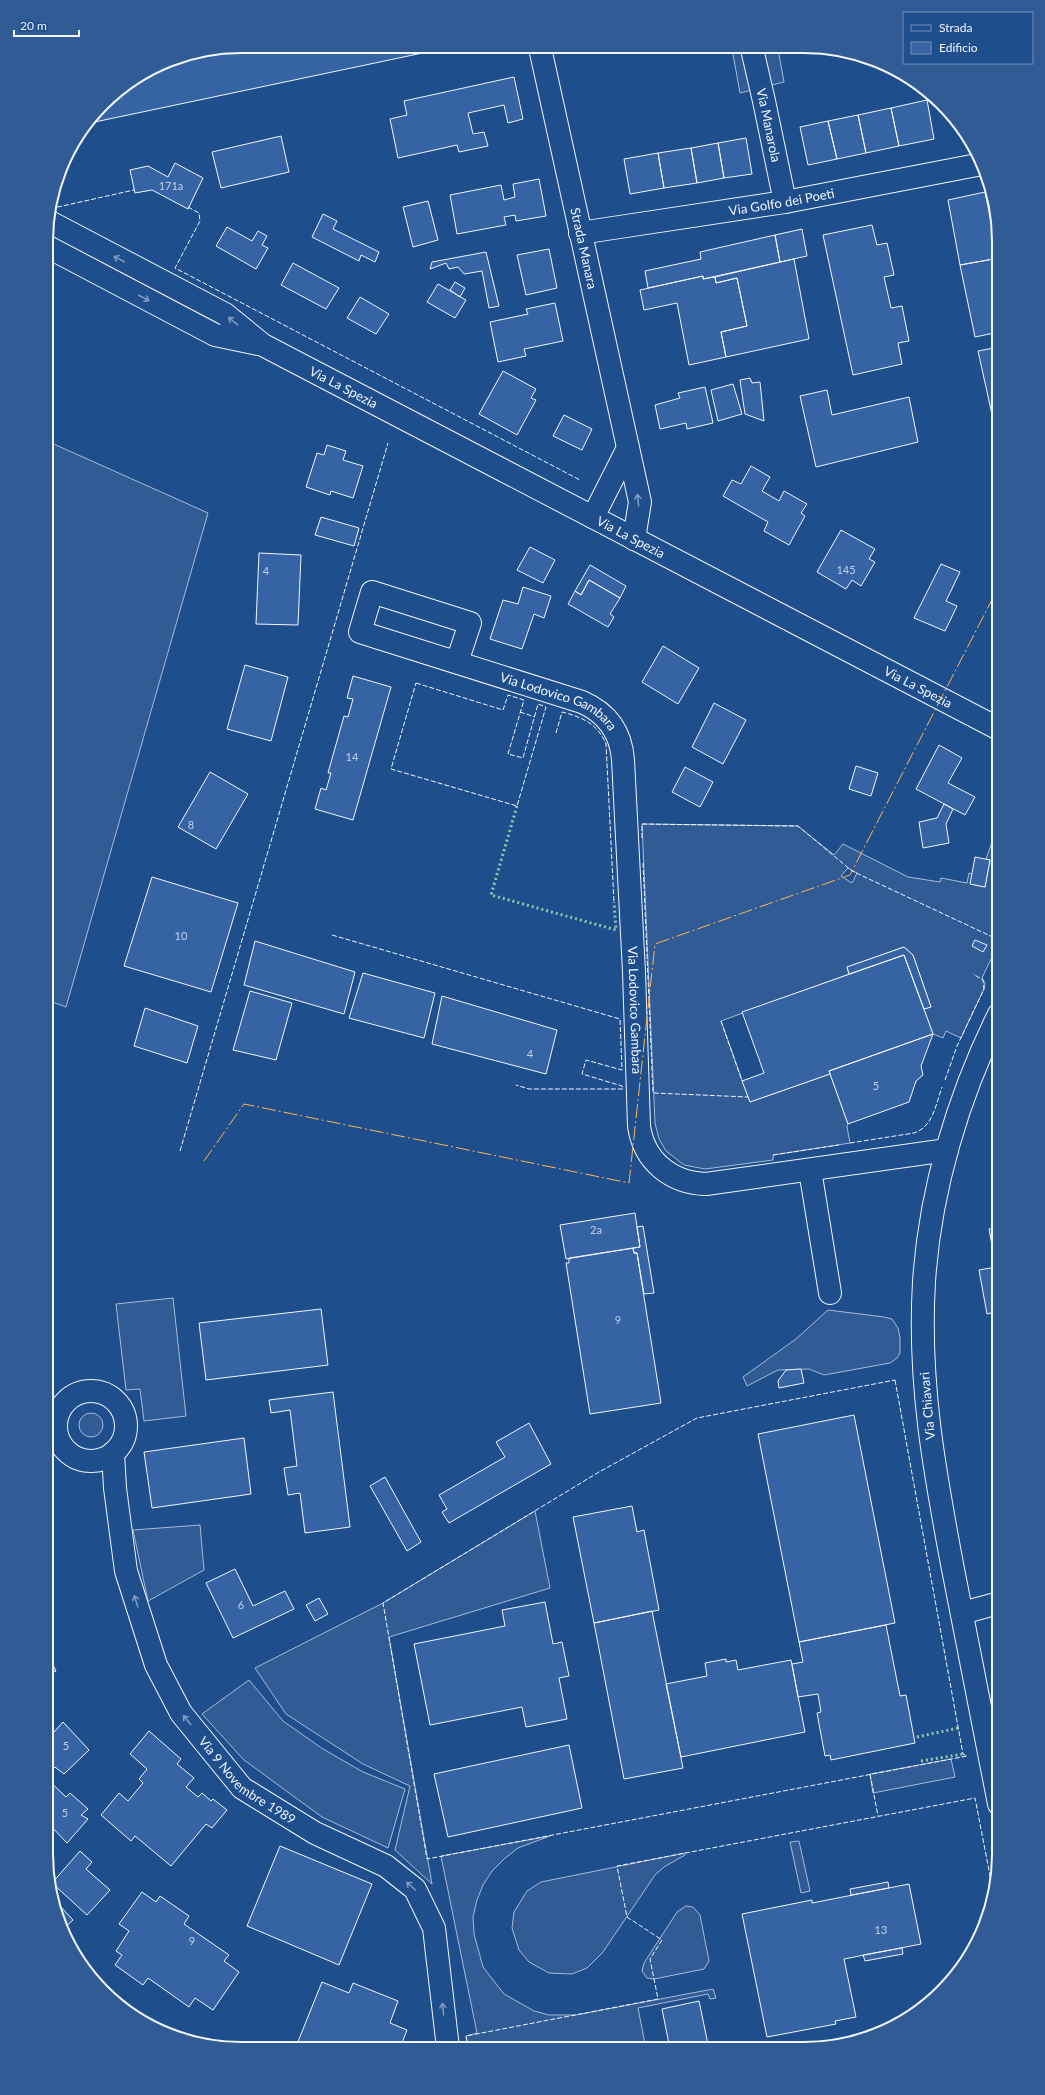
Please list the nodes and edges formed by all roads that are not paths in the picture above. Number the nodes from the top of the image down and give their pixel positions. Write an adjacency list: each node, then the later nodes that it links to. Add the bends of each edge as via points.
1 (541, 53): 6 (street, Strada Manara)
2 (753, 53): 4 (street, Via Manarola)
3 (976, 165): 4 (street, Via Golfo dei Poeti)
4 (785, 202): 6 (street, Via Golfo dei Poeti)
5 (54, 224): 8 (street, Via La Spezia, one-way to 5, via 224,314)
6 (580, 233): 9 (street, Strada Manara)
7 (53, 250): 8 (street, Via La Spezia, one-way to 8, via 215,334)
8 (263, 345): 10 (street, Via La Spezia)
9 (628, 448): 10 (street); 11 (street, Strada Manara, one-way to 9, via 640,502)
10 (593, 517): 11 (street, Via La Spezia)
11 (634, 539): 13 (street, Via La Spezia)
12 (457, 662): 12 (street, Via Lodovico Gambara, via 360,632 372,592 470,622); 16 (street, Via Lodovico Gambara, via 590,706 606,716 620,741 634,972 639,1126 642,1140 653,1160 670,1175 698,1184)
13 (992, 725)
14 (992, 1030): 15 (street, Via Chiavari, via 967,1088)
15 (947, 1150): 16 (street, Via Lodovico Gambara); 24 (street, Via Chiavari, via 926,1260 923,1366 931,1450)
16 (810, 1170): 17 (street)
17 (830, 1293)
18 (53, 1427): 22 (street, via 60,1410 71,1397 81,1392 102,1393 112,1398 124,1415 125,1435 121,1445)
19 (53, 1434): 20 (street)
20 (68, 1452): 21 (street); 22 (street, via 76,1457 91,1460 106,1458)
21 (53, 1453)
22 (113, 1453): 26 (street, Via 9 Novembre 1989, one-way to 22, via 434,1928 415,1889 386,1866 315,1833 242,1788 181,1713 156,1665 126,1571)
23 (992, 1605): 24 (street)
24 (962, 1613): 25 (street, Via Chiavari)
25 (992, 1768)
26 (447, 2042)

